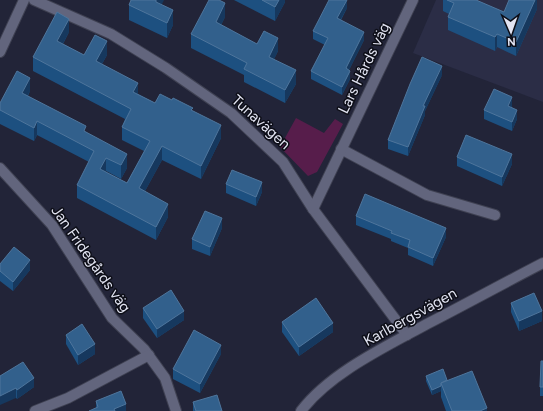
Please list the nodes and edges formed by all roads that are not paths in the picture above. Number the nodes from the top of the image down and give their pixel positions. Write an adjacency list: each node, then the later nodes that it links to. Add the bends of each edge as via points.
1 (24, 0): 4 (street)
2 (34, 0): 7 (street, Tunavägen, via 110,34 166,68 231,113 283,162)
3 (413, 0): 5 (street, Lars Hårds väg)
4 (0, 52)
5 (341, 148): 7 (street, Lars Hårds väg); 8 (street, via 427,195)
6 (0, 168): 11 (street, Jan Fridegårds väg, via 52,225 112,318)
7 (314, 209): 10 (street, Tunavägen)
8 (495, 216)
9 (543, 263): 10 (street, Karlbergsvägen)
10 (407, 335): 14 (street, Karlbergsvägen, via 341,373)
11 (149, 356): 12 (street, via 68,398); 13 (street, Jan Fridegårds väg, via 166,378)
12 (35, 411)
13 (176, 411)
14 (300, 411)

